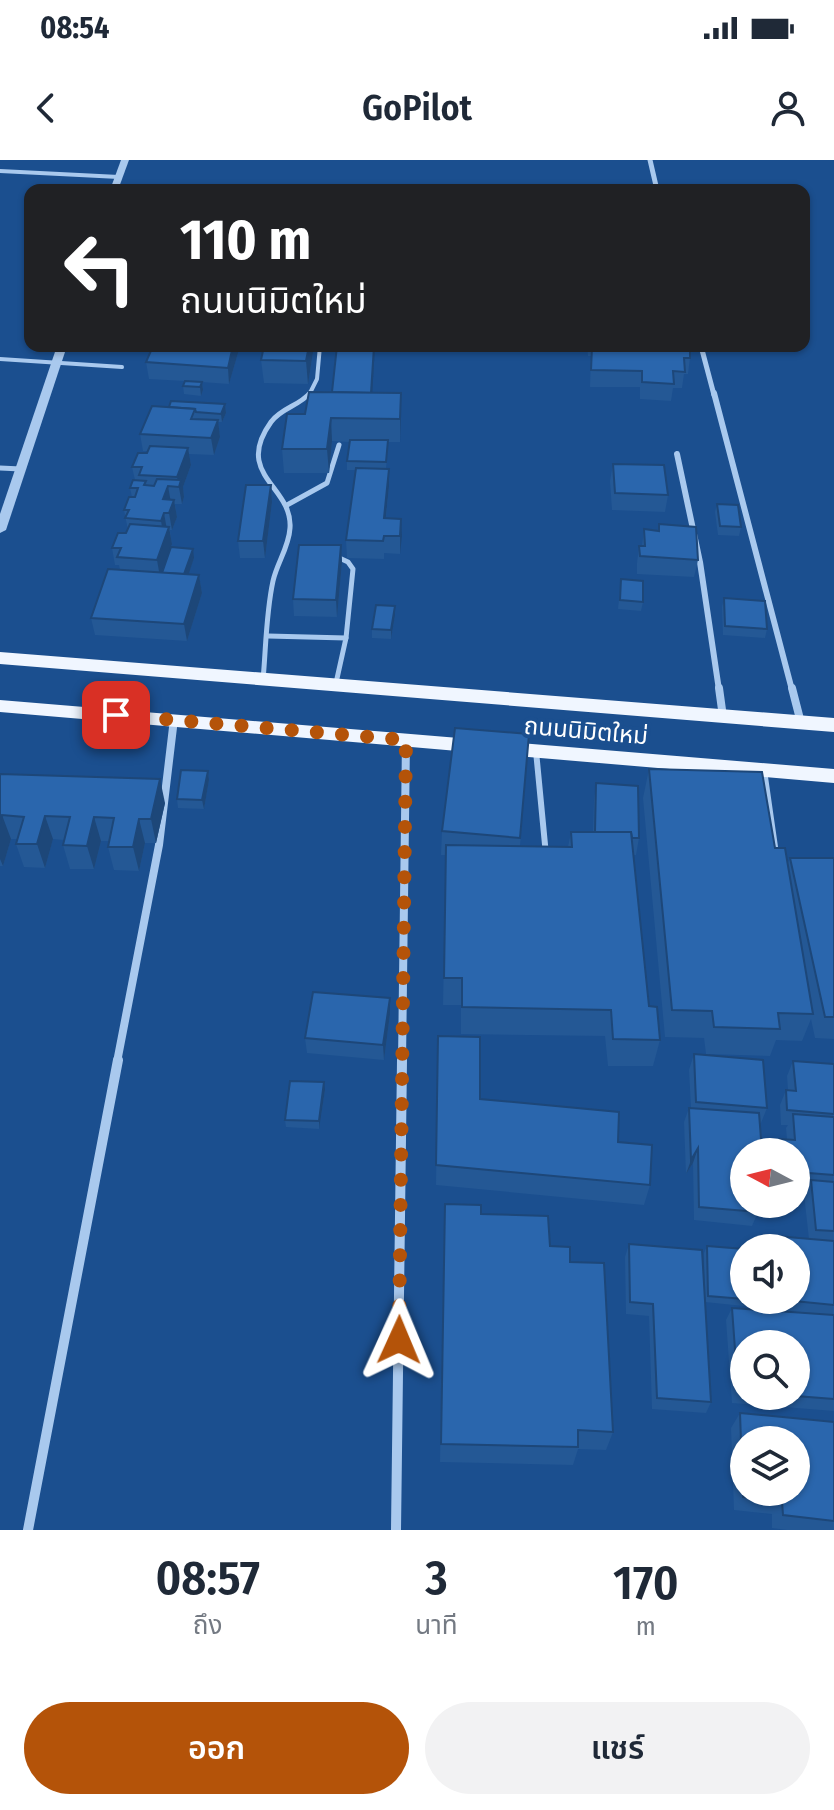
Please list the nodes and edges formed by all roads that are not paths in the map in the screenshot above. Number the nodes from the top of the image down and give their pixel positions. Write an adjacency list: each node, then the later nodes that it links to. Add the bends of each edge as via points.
1 (125, 160): 4 (street)
2 (650, 160): 6 (street)
3 (0, 171): 4 (lane)
4 (119, 177): 5 (street)
5 (116, 184)
6 (656, 184)
7 (60, 352): 11 (street)
8 (319, 352): 17 (lane, via 315,387 273,416 259,456 262,476)
9 (703, 352): 30 (street)
10 (0, 359): 11 (lane)
11 (57, 362): 12 (lane); 16 (street)
12 (122, 367)
13 (339, 445): 17 (lane, via 327,483)
14 (677, 454): 28 (street, via 700,562)
15 (0, 468): 16 (lane)
16 (21, 469): 18 (street)
17 (287, 505): 19 (lane)
18 (0, 530)
19 (287, 543): 20 (lane); 22 (lane, via 275,574)
20 (302, 547)
21 (331, 555): 23 (lane, via 353,569)
22 (268, 636): 23 (lane); 25 (lane)
23 (346, 638): 26 (lane)
24 (0, 658): 25 (main road, ถนนนิมิตใหม่)
25 (263, 680): 26 (main road, ถนนนิมิตใหม่)
26 (335, 686): 28 (main road, ถนนนิมิตใหม่)
27 (0, 706): 29 (main road, ถนนนิมิตใหม่)
28 (723, 717): 30 (main road, ถนนนิมิตใหม่)
29 (174, 719): 32 (main road, ถนนนิมิตใหม่); 38 (street, via 159,845)
30 (801, 723): 31 (main road, ถนนนิมิตใหม่)
31 (834, 725)
32 (406, 740): 33 (main road, ถนนนิมิตใหม่); 39 (street)
33 (536, 751): 34 (main road, ถนนนิมิตใหม่); 37 (lane)
34 (764, 770): 35 (main road, ถนนนิมิตใหม่); 36 (lane)
35 (834, 777)
36 (777, 864)
37 (547, 865)
38 (28, 1530)
39 (396, 1530)

